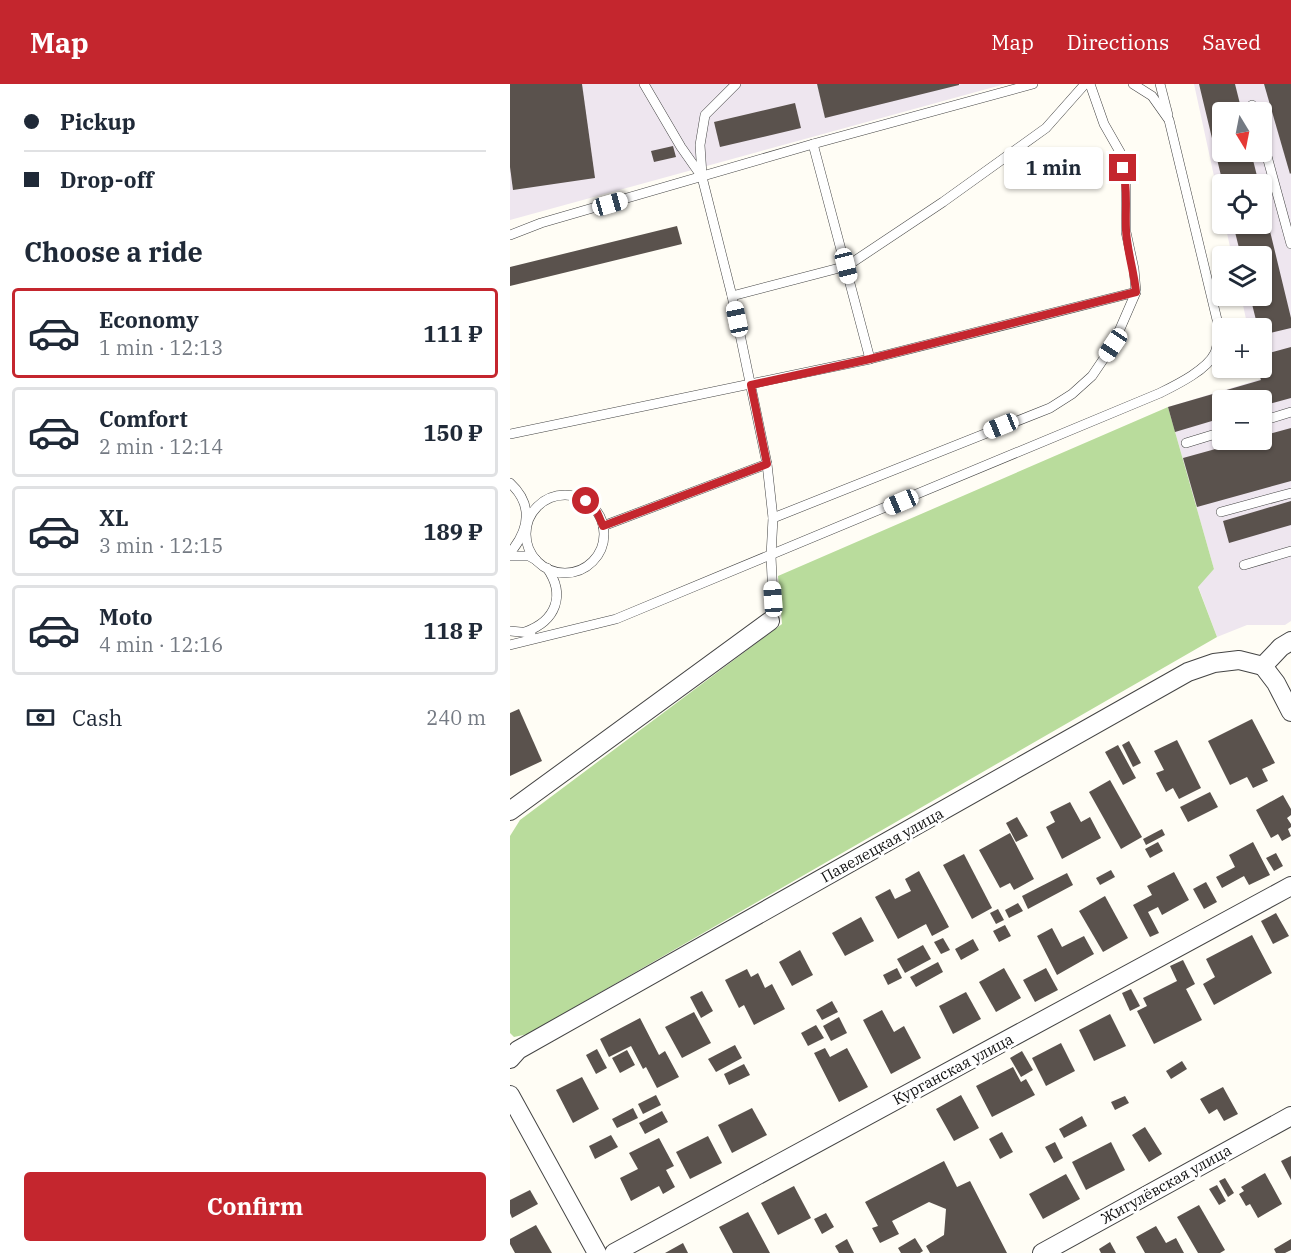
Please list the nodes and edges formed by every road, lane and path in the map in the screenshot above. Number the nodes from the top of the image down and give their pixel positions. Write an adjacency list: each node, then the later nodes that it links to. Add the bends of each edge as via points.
1 (644, 84): 11 (lane)
2 (736, 84): 11 (lane, via 705,115 700,145)
3 (1033, 84): 9 (lane)
4 (1085, 84): 14 (lane, via 1046,128)
5 (1090, 84): 15 (lane, via 1104,124 1120,152 1126,184 1126,232)
6 (1133, 84): 8 (lane, via 1152,96)
7 (1160, 84): 8 (lane)
8 (1169, 120): 33 (lane, via 1219,328 1215,353 1182,382 1160,393)
9 (813, 144): 11 (lane); 14 (lane)
10 (1269, 162): 13 (lane)
11 (702, 177): 12 (lane); 16 (lane)
12 (510, 235)
13 (1291, 244)
14 (846, 266): 16 (lane); 17 (lane)
15 (1136, 292): 17 (lane); 28 (lane, via 1113,345 1092,376 1050,408)
16 (732, 296): 18 (lane)
17 (870, 359): 18 (lane)
18 (751, 385): 21 (lane); 24 (lane)
19 (1291, 412): 20 (lane)
20 (1272, 418)
21 (510, 434)
22 (1212, 435): 23 (lane)
23 (1186, 443)
24 (767, 464): 28 (lane); 30 (lane)
25 (510, 483): 29 (lane, via 521,497)
26 (1291, 493): 27 (lane)
27 (1221, 512)
28 (773, 518): 33 (lane)
29 (526, 526): 30 (lane, via 532,512 543,502 572,495 592,506); 32 (lane); 35 (lane, via 530,551)
30 (603, 526): 35 (lane, via 600,550 589,564 572,572)
31 (1291, 551): 34 (lane)
32 (510, 554): 35 (lane, via 529,556)
33 (771, 556): 36 (lane); 39 (lane, via 616,619)
34 (1244, 564)
35 (548, 569): 38 (lane, via 557,590 556,602 545,622)
36 (770, 621): 44 (street)
37 (510, 631): 38 (lane)
38 (525, 632): 39 (lane)
39 (551, 636): 41 (lane)
40 (1291, 640): 42 (street)
41 (510, 645)
42 (1263, 666): 43 (street); 46 (street, Павелецкая улица, via 1239,660 1188,672 518,1050)
43 (1291, 712)
44 (510, 811)
45 (1291, 886): 50 (street, Курганская улица)
46 (510, 1059)
47 (510, 1095): 49 (street)
48 (1291, 1116): 51 (street, Жигулёвская улица)
49 (597, 1253)
50 (614, 1253)
51 (1041, 1253)

